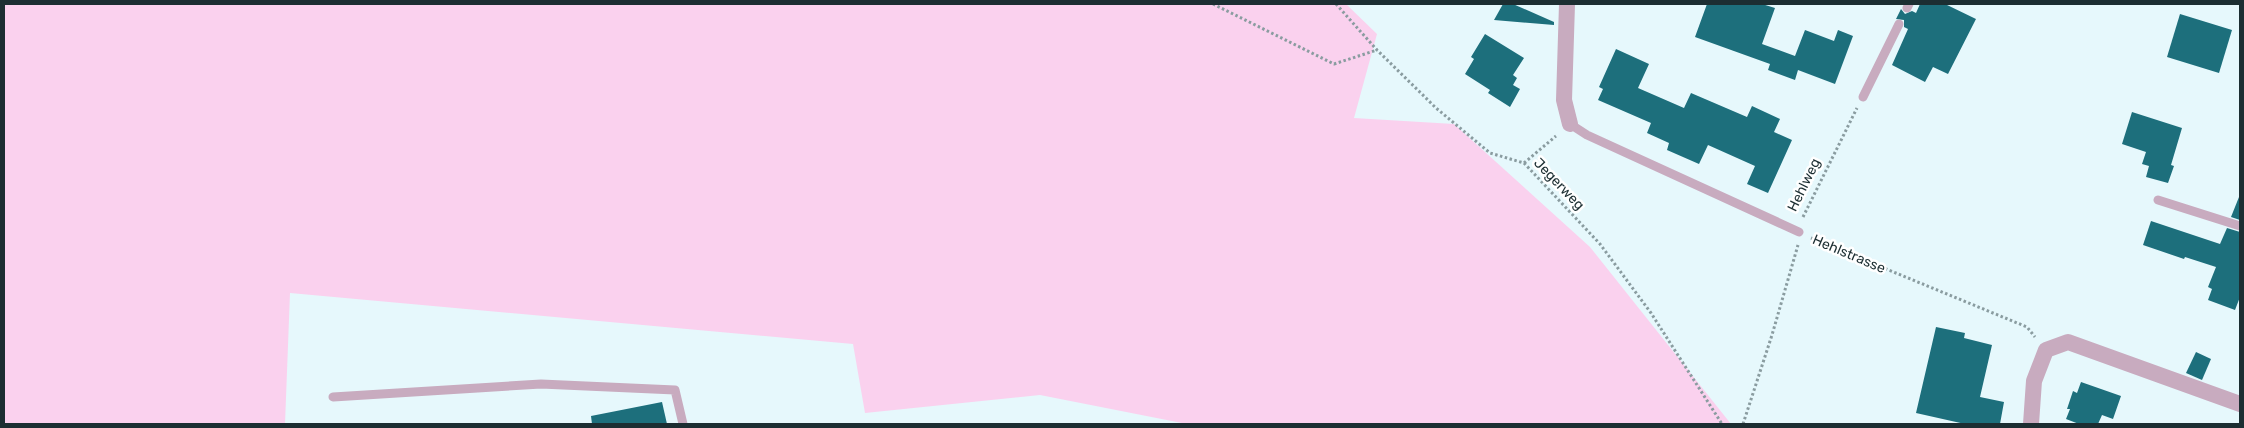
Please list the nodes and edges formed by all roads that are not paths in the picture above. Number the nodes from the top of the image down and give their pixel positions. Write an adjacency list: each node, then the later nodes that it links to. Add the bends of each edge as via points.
1 (1567, 4): 4 (street, via 1564,100)
2 (1899, 24): 3 (lane)
3 (1863, 97)
4 (1570, 124): 7 (lane, Hehlstrasse, via 1587,136)
5 (2158, 200): 6 (lane)
6 (2240, 226)
7 (1799, 232)
8 (334, 397): 10 (lane, via 541,384 675,390)
9 (2240, 404): 11 (street, via 2068,342 2046,350 2034,381)
10 (684, 424)
11 (2031, 424)

